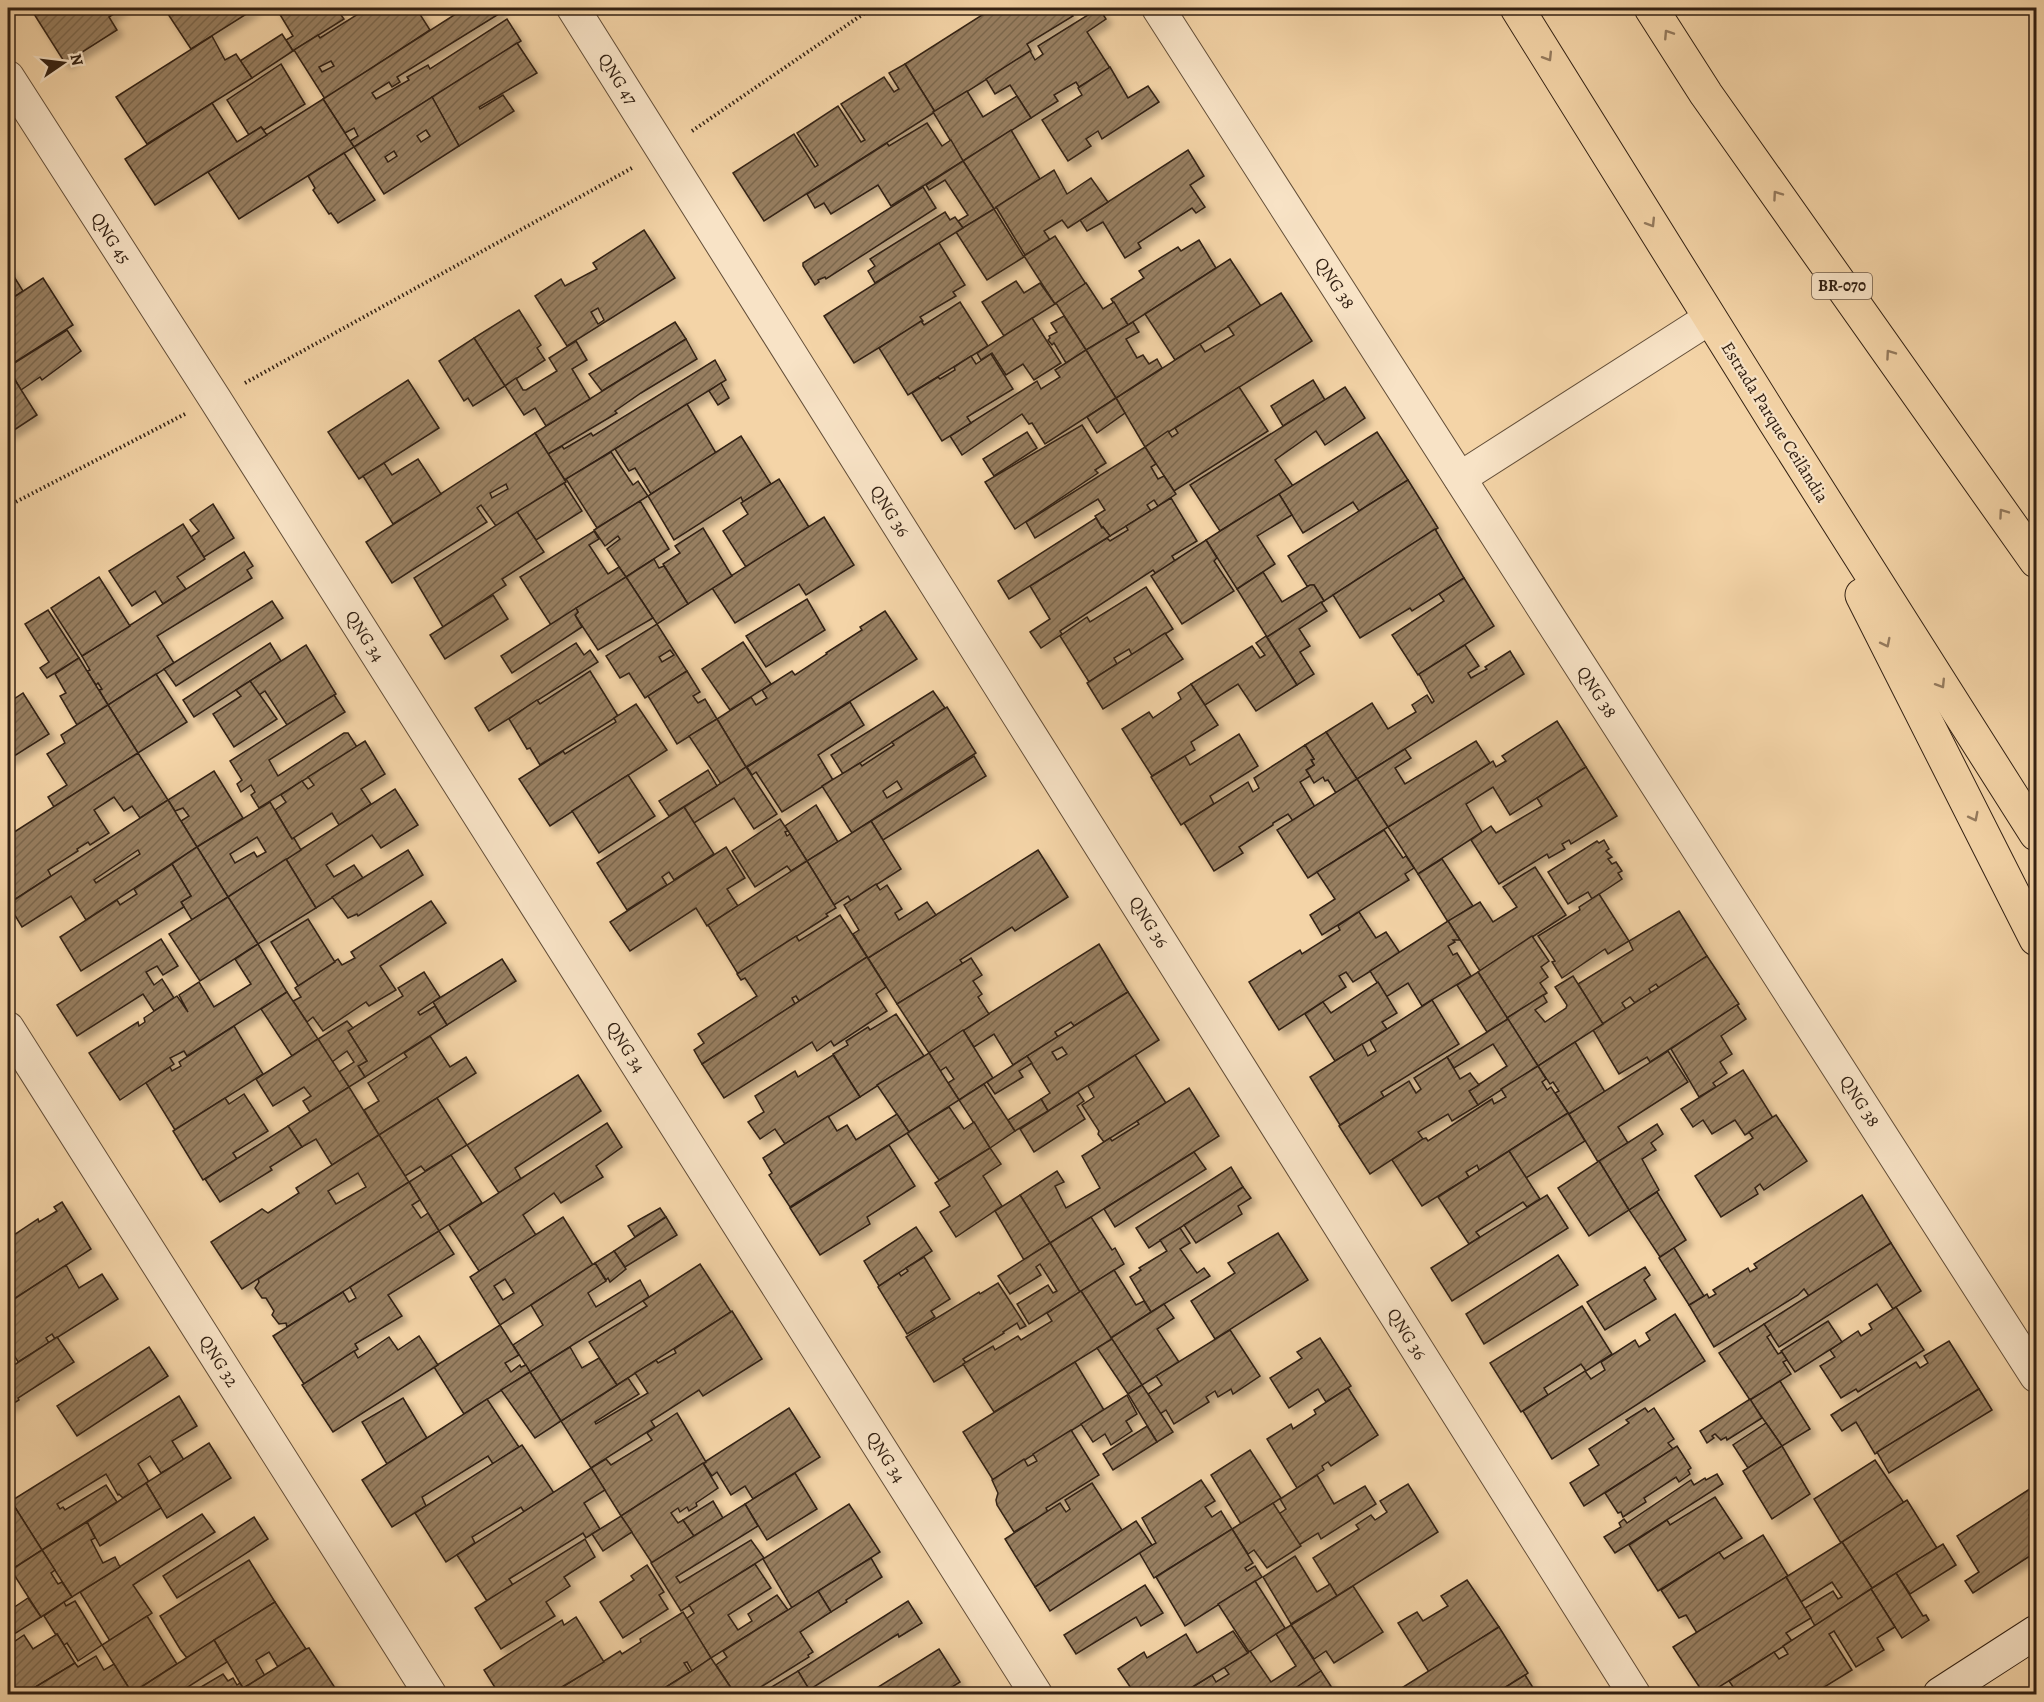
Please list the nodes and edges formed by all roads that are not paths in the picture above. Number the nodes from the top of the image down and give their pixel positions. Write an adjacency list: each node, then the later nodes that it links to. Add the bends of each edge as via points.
1 (573, 8): 6 (street, QNG 47)
2 (1158, 8): 10 (street, QNG 38)
3 (1517, 8): 7 (highway, Estrada Parque Ceilândia, one-way to 7)
4 (1651, 8): 11 (highway, BR-070, one-way to 4, via 1706,94)
5 (8, 77): 8 (street, QNG 45)
6 (664, 150): 20 (street, QNG 36)
7 (1710, 318): 9 (highway, Estrada Parque Ceilândia); 10 (street)
8 (215, 399): 19 (street, QNG 34)
9 (1775, 422): 12 (highway, Estrada Parque Ceilândia, one-way to 12); 13 (highway, one-way to 13)
10 (1460, 478): 15 (street, QNG 38)
11 (2037, 561)
12 (2037, 834)
13 (2037, 939)
14 (8, 1028): 18 (street, QNG 32)
15 (2037, 1376)
16 (2037, 1632): 17 (main road)
17 (1946, 1693)
18 (430, 1695)
19 (1036, 1695)
20 (1634, 1695)

